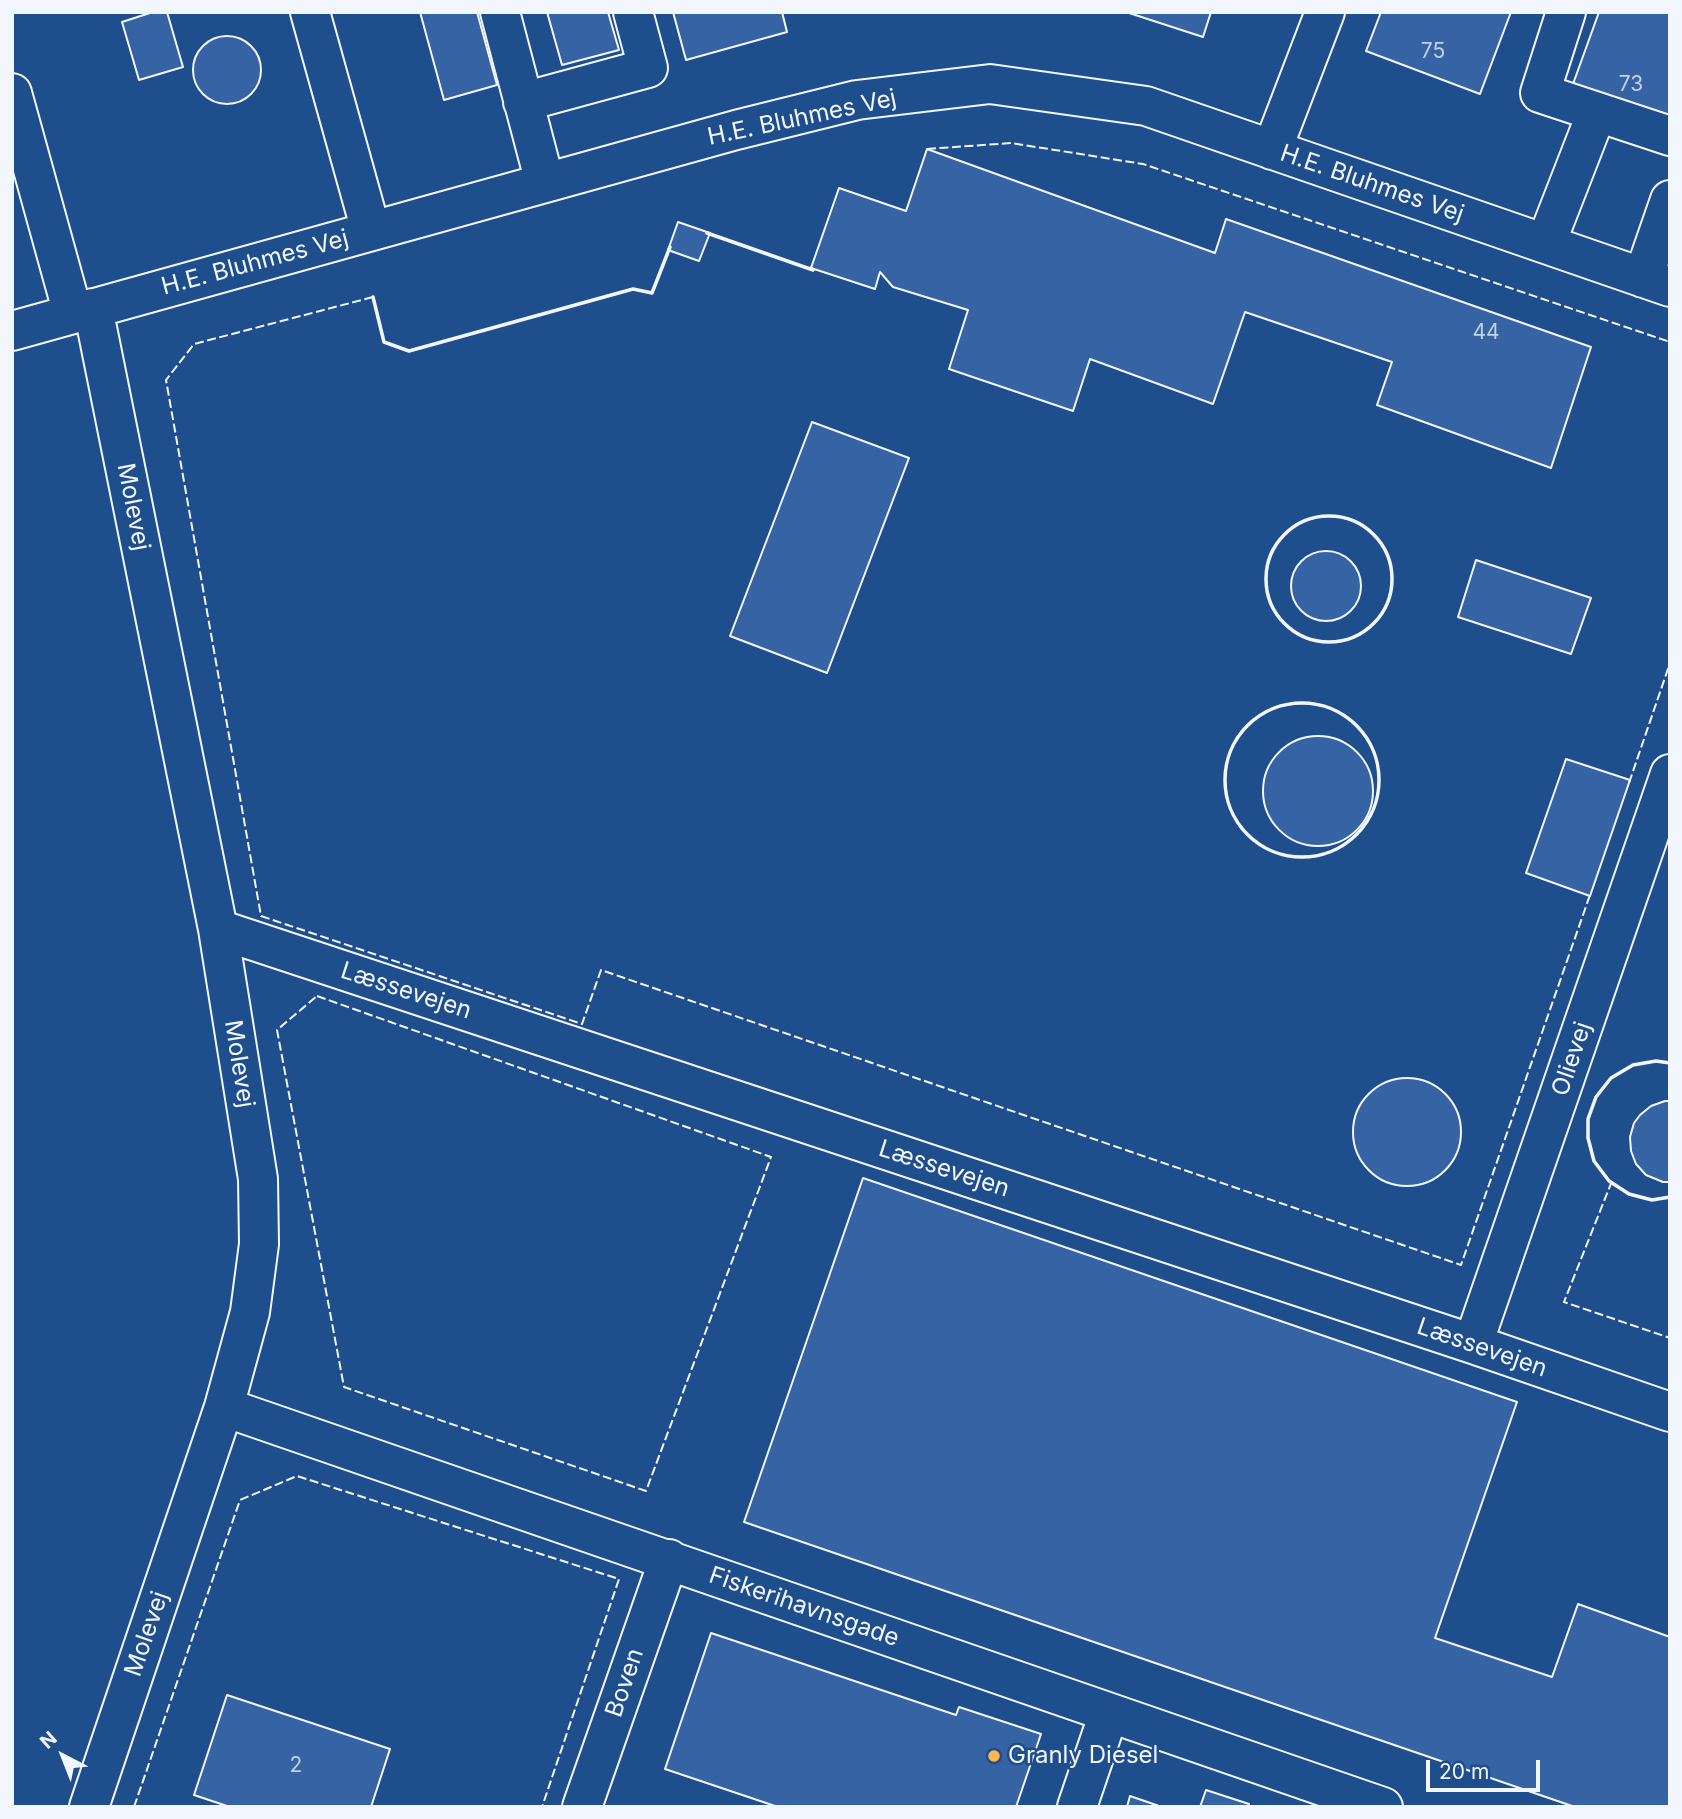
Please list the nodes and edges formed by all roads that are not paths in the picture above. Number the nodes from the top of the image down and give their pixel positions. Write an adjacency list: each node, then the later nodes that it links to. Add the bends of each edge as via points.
1 (310, 12): 13 (street)
2 (499, 12): 7 (street)
3 (633, 12): 7 (street, via 648,68)
4 (1325, 12): 10 (street)
5 (1566, 12): 8 (street, via 1540,93)
6 (12, 93): 16 (street, Molevej)
7 (523, 102): 11 (street)
8 (1597, 112): 9 (street); 14 (street)
9 (1670, 136)
10 (1272, 150): 11 (street, H.E. Bluhmes Vej, via 1146,106 990,84 857,100); 14 (street, H.E. Bluhmes Vej)
11 (545, 183): 13 (street, H.E. Bluhmes Vej)
12 (1670, 200): 15 (street)
13 (371, 231): 16 (street, H.E. Bluhmes Vej)
14 (1546, 243): 15 (street, H.E. Bluhmes Vej)
15 (1656, 282)
16 (83, 311): 17 (street, H.E. Bluhmes Vej); 19 (street, Molevej, via 156,619)
17 (12, 331)
18 (1670, 774): 20 (street, Olievej)
19 (218, 929): 20 (street, Læssevejen); 21 (street, Molevej, via 258,1179 259,1244 250,1312)
20 (1473, 1344): 22 (street, Læssevejen)
21 (224, 1407): 23 (street, Fiskerihavnsgade); 25 (street, Molevej)
22 (1670, 1412)
23 (669, 1559): 24 (street, Fiskerihavnsgade); 26 (street, Boven)
24 (1110, 1713): 27 (street); 28 (street, Fiskerihavnsgade)
25 (89, 1807)
26 (582, 1807)
27 (1077, 1807)
28 (1383, 1807)

